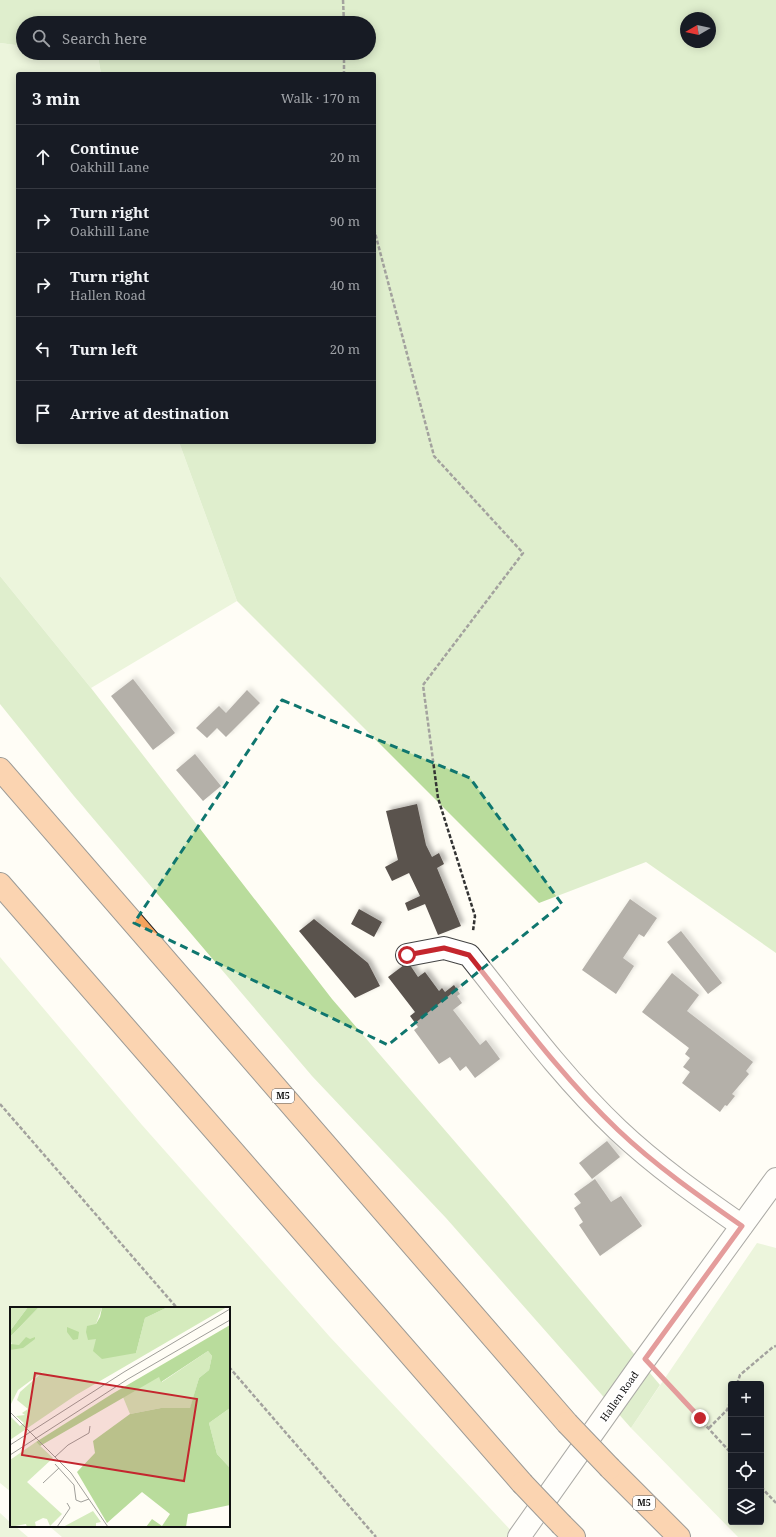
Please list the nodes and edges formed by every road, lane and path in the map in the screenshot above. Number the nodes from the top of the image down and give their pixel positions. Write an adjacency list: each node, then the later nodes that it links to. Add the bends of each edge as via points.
1 (343, 0): 2 (path)
2 (344, 16)
3 (344, 60): 4 (path)
4 (344, 72)
5 (376, 237): 9 (path, via 434,456 523,553 423,686 438,798 475,916)
6 (0, 769): 26 (highway, M5, bridge, via 567,1423)
7 (0, 884): 23 (highway, bridge, via 522,1483)
8 (407, 955): 9 (street, via 444,948)
9 (469, 955): 12 (street, via 566,1076 618,1130 674,1177)
10 (0, 1104): 13 (path)
11 (776, 1179): 12 (street, Hallen Road)
12 (742, 1226): 15 (street, Hallen Road)
13 (176, 1307)
14 (776, 1346): 17 (path, via 740,1375)
15 (645, 1359): 19 (path); 25 (street, Hallen Road)
16 (230, 1369): 24 (path)
17 (738, 1381)
18 (728, 1408): 19 (path)
19 (709, 1428): 20 (path)
20 (728, 1450)
21 (763, 1489): 22 (path)
22 (776, 1503)
23 (568, 1531)
24 (376, 1537)
25 (519, 1537)
26 (679, 1537)

